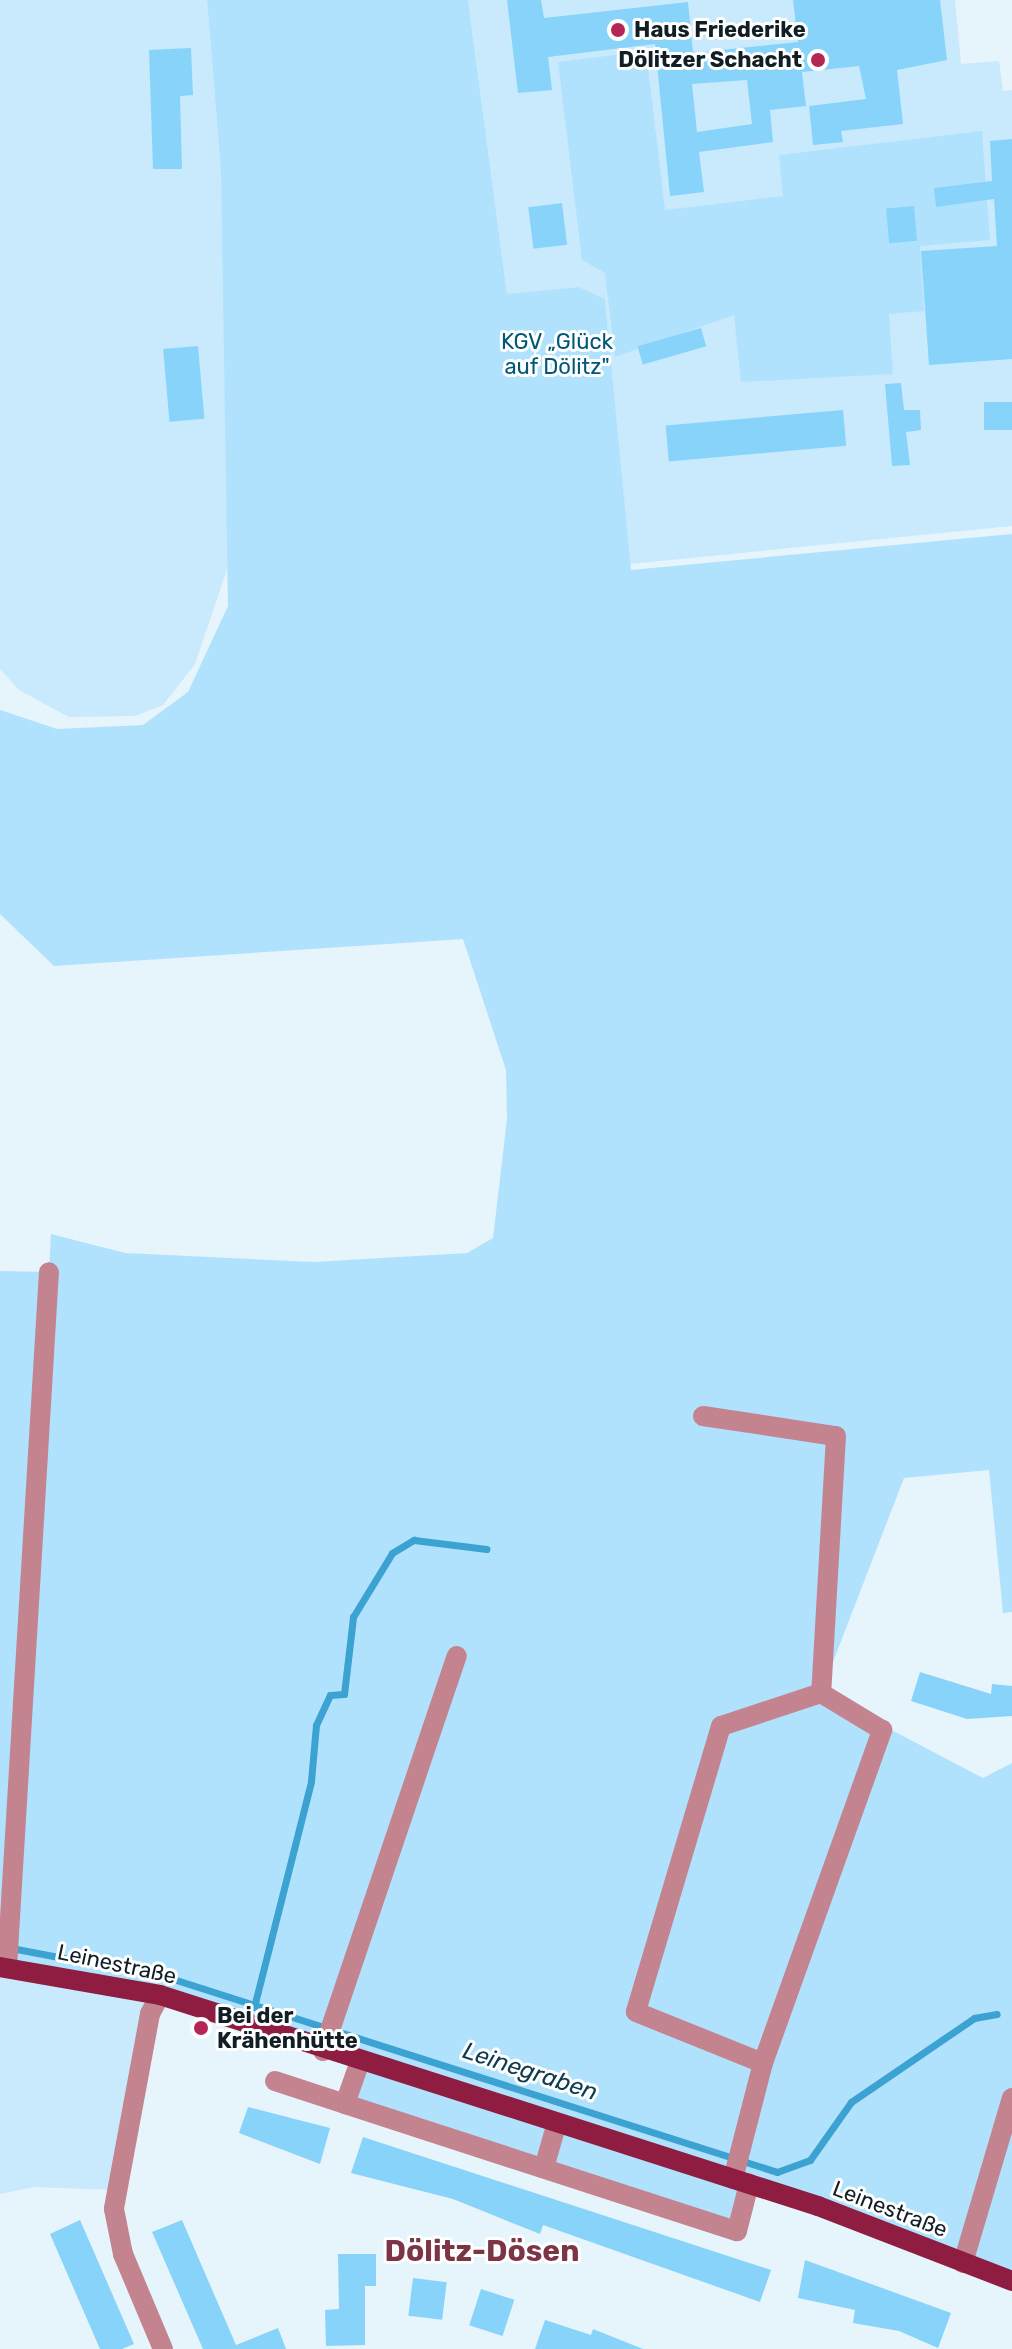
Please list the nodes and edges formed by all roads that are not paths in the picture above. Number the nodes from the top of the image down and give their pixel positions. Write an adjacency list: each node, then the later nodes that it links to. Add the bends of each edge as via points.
1 (49, 1272): 5 (street)
2 (703, 1416): 4 (street, via 836,1436)
3 (457, 1656): 7 (street)
4 (821, 1693): 8 (street, via 882,1730); 8 (street, via 721,1726 636,2012)
5 (6, 1958): 6 (main road, Leinestraße)
6 (160, 1995): 7 (main road, Leinestraße); 18 (street, via 114,2209 123,2254)
7 (327, 2039): 9 (main road, Leinestraße)
8 (763, 2063): 15 (street)
9 (359, 2064): 12 (street); 13 (main road, Leinestraße)
10 (275, 2081): 12 (street)
11 (1012, 2098): 16 (street)
12 (345, 2104): 14 (street)
13 (556, 2126): 14 (street); 15 (main road, Leinestraße)
14 (544, 2168): 15 (street, via 737,2231)
15 (740, 2171): 16 (main road, Leinestraße)
16 (963, 2263): 17 (main road, Leinestraße)
17 (1012, 2281)
18 (163, 2349)

